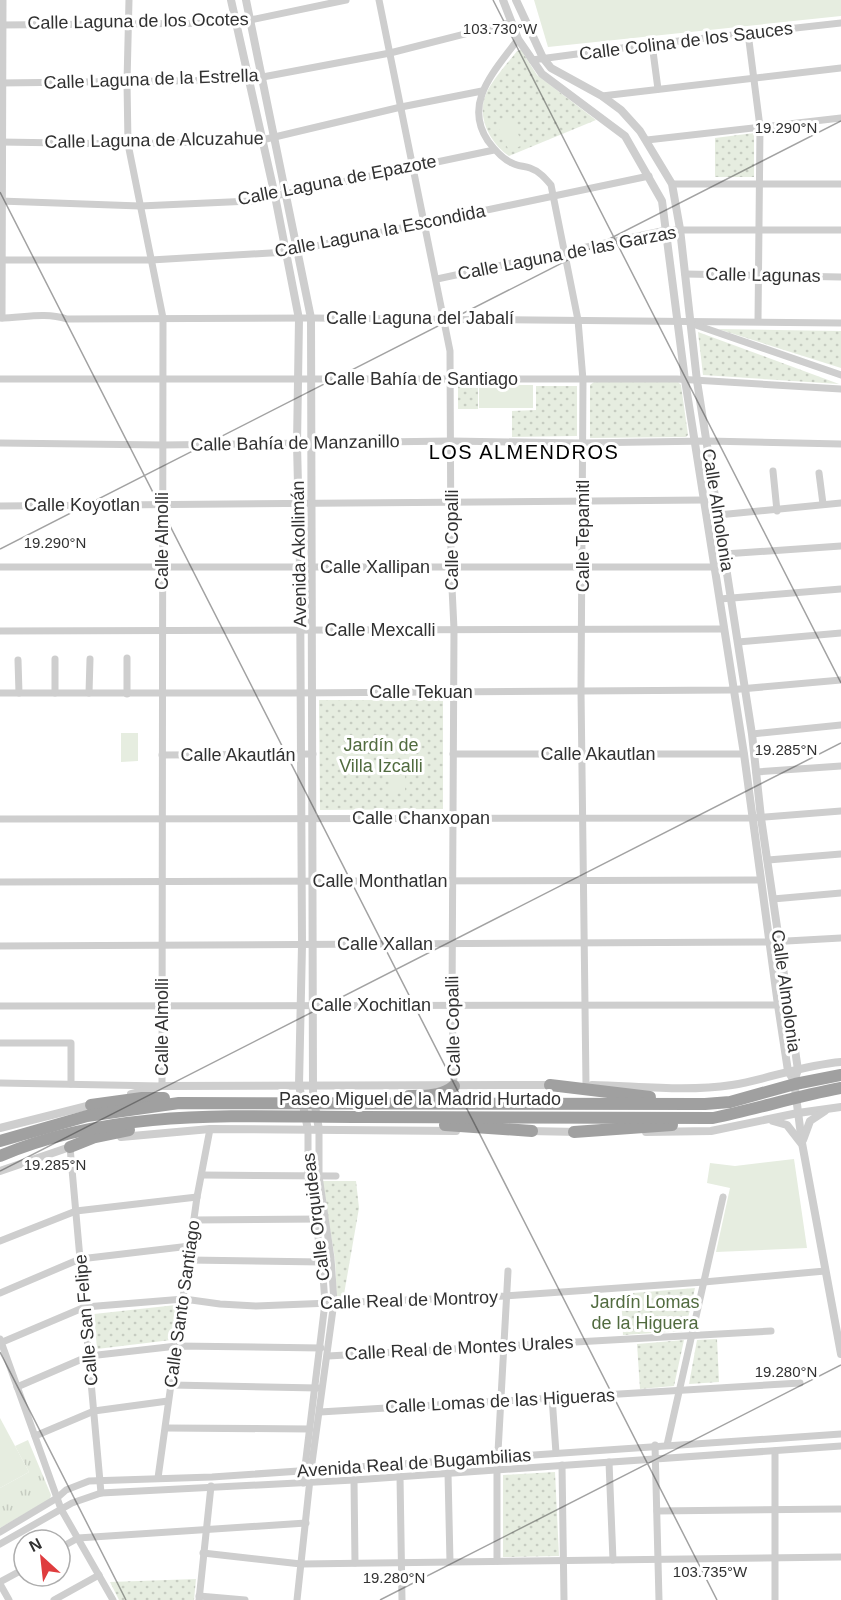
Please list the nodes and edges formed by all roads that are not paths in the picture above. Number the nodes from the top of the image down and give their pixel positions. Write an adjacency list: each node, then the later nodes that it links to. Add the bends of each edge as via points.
1 (3, 0): 14 (street)
2 (129, 0): 12 (street, Calle Almolli)
3 (231, 0): 10 (street, Avenida Akollimán)
4 (246, 0): 9 (street, Avenida Akollimán)
5 (346, 0): 9 (street, Calle Laguna de los Ocotes)
6 (379, 0): 18 (street, Calle Copalli)
7 (503, 0): 11 (street, Calle Almolonia)
8 (516, 0): 19 (street, Calle Almolonia)
9 (250, 20): 10 (street, Calle Laguna de los Ocotes); 22 (street, Avenida Akollimán)
10 (236, 22): 12 (street, Calle Laguna de los Ocotes); 24 (street, Avenida Akollimán)
11 (513, 22): 16 (street, Calle Almolonia); 18 (street, Calle Laguna de la Estrella)
12 (128, 23): 14 (street, Calle Laguna de los Ocotes); 25 (street, Calle Almolli)
13 (841, 23): 15 (street, Calle Colina de los Sauces)
14 (2, 25): 26 (street)
15 (748, 33): 17 (street, Calle Colina de los Sauces); 23 (street)
16 (518, 39): 20 (street, Calle Almolonia); 28 (street)
17 (652, 44): 19 (street, Calle Colina de los Sauces); 27 (street)
18 (390, 53): 22 (street, Calle Laguna de la Estrella); 30 (street, Calle Copalli)
19 (543, 58): 20 (street, Calle Colina de los Sauces); 29 (street, Calle Almolonia, via 551,68)
20 (532, 60): 40 (street, Calle Almolonia, via 542,74 625,136)
21 (841, 68): 23 (street)
22 (261, 77): 24 (street, Calle Laguna de la Estrella); 33 (street, Avenida Akollimán)
23 (755, 78): 27 (street); 32 (street)
24 (248, 80): 25 (street, Calle Laguna de la Estrella); 34 (street, Avenida Akollimán)
25 (127, 82): 26 (street, Calle Laguna de la Estrella); 37 (street, Calle Almolli)
26 (1, 83): 36 (street)
27 (658, 89): 29 (street)
28 (482, 91): 30 (street, Calle Laguna de Alcuzahue); 38 (street, via 478,108 483,134)
29 (602, 96): 35 (street, Calle Almolonia, via 621,110)
30 (401, 107): 33 (street, Calle Laguna de Alcuzahue); 39 (street, Calle Copalli)
31 (841, 118): 32 (street)
32 (760, 127): 35 (street); 41 (street)
33 (275, 137): 34 (street, Calle Laguna de Alcuzahue); 44 (street, Avenida Akollimán)
34 (262, 140): 37 (street, Calle Laguna de Alcuzahue); 46 (street, Avenida Akollimán)
35 (647, 140): 42 (street, Calle Almolonia)
36 (1, 142): 37 (street, Calle Laguna de Alcuzahue); 47 (street)
37 (128, 144): 48 (street, Calle Almolli)
38 (494, 150): 39 (street, Calle Laguna de Epazote); 45 (street, Calle Tepamitl, via 511,163 541,174)
39 (413, 165): 44 (street, Calle Laguna de Epazote); 49 (street, Calle Copalli)
40 (649, 176): 45 (street, Calle Laguna la Escondida); 51 (street, Calle Almolonia, via 662,201)
41 (760, 183): 42 (street); 43 (street); 52 (street)
42 (672, 184): 50 (street, Calle Almolonia)
43 (841, 184)
44 (286, 194): 46 (street, Calle Laguna de Epazote); 54 (street, Avenida Akollimán)
45 (554, 195): 49 (street, Calle Laguna la Escondida); 56 (street, Calle Tepamitl)
46 (275, 196): 48 (street, Calle Laguna de Epazote, via 251,201); 55 (street, Avenida Akollimán)
47 (1, 201): 48 (street, Calle Laguna de Epazote); 57 (street)
48 (140, 206): 58 (street, Calle Almolli)
49 (425, 223): 54 (street, Calle Laguna la Escondida); 62 (street, Calle Copalli)
50 (680, 229): 51 (street, Calle Laguna de las Garzas); 52 (street, Calle Laguna de las Garzas); 59 (street, Calle Almolonia)
51 (666, 230): 56 (street, Calle Laguna de las Garzas); 69 (street, Calle Almolonia)
52 (760, 230): 53 (street, Calle Laguna de las Garzas); 60 (street)
53 (841, 230)
54 (299, 250): 55 (street, Calle Laguna la Escondida); 65 (street, Avenida Akollimán)
55 (287, 252): 58 (street, Calle Laguna la Escondida); 67 (street, Avenida Akollimán)
56 (566, 253): 62 (street, Calle Laguna de las Garzas); 68 (street, Calle Tepamitl)
57 (1, 260): 58 (street, Calle Laguna la Escondida); 63 (street)
58 (151, 260): 64 (street, Calle Almolli)
59 (684, 274): 60 (street, Calle Lagunas); 71 (street, Calle Almolonia)
60 (759, 275): 61 (street, Calle Lagunas); 70 (street)
61 (841, 277)
62 (436, 279): 66 (street, Calle Copalli)
63 (1, 318): 64 (street, Calle Laguna del Jabalí)
64 (163, 318): 67 (street, Calle Laguna del Jabalí); 78 (street, Calle Almolli)
65 (311, 318): 66 (street, Calle Laguna del Jabalí); 67 (street, Calle Laguna del Jabalí); 77 (street, Avenida Akollimán)
66 (445, 318): 68 (street, Calle Laguna del Jabalí); 74 (street, Calle Copalli)
67 (299, 319): 76 (street, Avenida Akollimán)
68 (578, 320): 69 (street, Calle Laguna del Jabalí); 79 (street, Calle Tepamitl)
69 (678, 321): 71 (street, Calle Laguna del Jabalí); 80 (street, Calle Almolonia)
70 (758, 321): 71 (street, Calle Laguna del Jabalí); 72 (street, Calle Laguna del Jabalí)
71 (690, 322): 73 (street); 81 (street, Calle Almolonia)
72 (841, 322)
73 (841, 375)
74 (451, 378): 77 (street, Calle Bahía de Santiago); 79 (street, Calle Bahía de Santiago); 83 (street, Calle Copalli)
75 (0, 379): 78 (street, Calle Bahía de Santiago)
76 (299, 379): 77 (street, Calle Bahía de Santiago); 78 (street, Calle Bahía de Santiago); 88 (street, Avenida Akollimán)
77 (312, 379): 89 (street, Avenida Akollimán)
78 (163, 380): 91 (street, Calle Almolli)
79 (583, 380): 80 (street, Calle Bahía de Santiago); 87 (street, Calle Tepamitl)
80 (685, 380): 81 (street, Calle Bahía de Santiago); 84 (street, Calle Almolonia)
81 (698, 381): 82 (street, Calle Bahía de Santiago); 85 (street, Calle Almolonia)
82 (841, 388)
83 (452, 441): 87 (street, Calle Bahía de Manzanillo); 89 (street, Calle Bahía de Manzanillo); 96 (street, Calle Copalli)
84 (695, 441): 85 (street, Calle Bahía de Manzanillo); 87 (street, Calle Bahía de Manzanillo); 95 (street, Calle Almolonia)
85 (707, 441): 90 (street, Calle Bahía de Manzanillo); 104 (street, Calle Almolonia)
86 (0, 443): 91 (street, Calle Bahía de Manzanillo)
87 (582, 443): 94 (street, Calle Tepamitl)
88 (297, 444): 89 (street, Calle Bahía de Manzanillo); 91 (street, Calle Bahía de Manzanillo); 98 (street, Avenida Akollimán)
89 (312, 444): 99 (street, Avenida Akollimán)
90 (841, 444)
91 (163, 445): 100 (street, Calle Almolli)
92 (773, 471): 103 (street)
93 (819, 473): 101 (street)
94 (584, 501): 95 (street, Calle Koyotlan); 96 (street, Calle Koyotlan); 112 (street, Calle Tepamitl)
95 (704, 501): 113 (street, Calle Almolonia)
96 (451, 502): 99 (street, Calle Koyotlan); 111 (street, Calle Copalli)
97 (841, 502): 101 (street)
98 (299, 503): 99 (street, Calle Koyotlan); 100 (street, Calle Koyotlan); 109 (street, Avenida Akollimán)
99 (313, 503): 110 (street, Avenida Akollimán)
100 (162, 504): 102 (street, Calle Koyotlan); 108 (street, Calle Almolli)
101 (823, 504): 103 (street)
102 (0, 506)
103 (777, 511): 104 (street)
104 (718, 515): 106 (street, Calle Almolonia)
105 (841, 546): 106 (street)
106 (724, 554): 115 (street, Calle Almolonia)
107 (0, 567): 108 (street, Calle Xallipan)
108 (162, 567): 109 (street, Calle Xallipan); 120 (street, Calle Almolli)
109 (300, 567): 110 (street, Calle Xallipan); 121 (street, Avenida Akollimán)
110 (313, 567): 111 (street, Calle Xallipan); 122 (street, Avenida Akollimán)
111 (451, 567): 112 (street, Calle Xallipan); 117 (street, Calle Copalli)
112 (583, 567): 113 (street, Calle Xallipan); 118 (street, Calle Tepamitl)
113 (714, 567): 116 (street, Calle Almolonia)
114 (841, 590): 115 (street)
115 (731, 598): 116 (street); 125 (street, Calle Almolonia)
116 (720, 599): 119 (street, Calle Almolonia)
117 (454, 629): 118 (street, Calle Mexcalli); 122 (street, Calle Mexcalli); 134 (street, Calle Copalli)
118 (582, 629): 119 (street, Calle Mexcalli); 133 (street, Calle Tepamitl)
119 (724, 629): 132 (street, Calle Almolonia)
120 (162, 630): 121 (street, Calle Mexcalli); 123 (street, Calle Mexcalli); 142 (street, Calle Almolli)
121 (300, 630): 122 (street, Calle Mexcalli); 139 (street, Avenida Akollimán)
122 (313, 630): 140 (street, Avenida Akollimán)
123 (0, 631)
124 (841, 633): 125 (street)
125 (738, 642): 131 (street, Calle Almolonia)
126 (127, 658): 141 (street)
127 (55, 659): 137 (street)
128 (90, 659): 138 (street)
129 (18, 660): 136 (street)
130 (841, 678): 131 (street, Calle Tekuan)
131 (744, 686): 132 (street, Calle Tekuan); 144 (street, Calle Almolonia)
132 (733, 687): 133 (street, Calle Tekuan); 149 (street, Calle Almolonia)
133 (581, 691): 134 (street, Calle Tekuan); 148 (street, Calle Tepamitl)
134 (452, 692): 140 (street, Calle Tekuan); 147 (street, Calle Copalli)
135 (0, 693): 136 (street, Calle Tekuan)
136 (19, 693): 137 (street, Calle Tekuan)
137 (55, 693): 138 (street, Calle Tekuan)
138 (89, 693): 141 (street, Calle Tekuan)
139 (299, 693): 140 (street, Calle Tekuan); 142 (street, Calle Tekuan); 145 (street, Avenida Akollimán)
140 (313, 693): 146 (street, Avenida Akollimán)
141 (127, 694): 142 (street, Calle Tekuan)
142 (162, 694): 150 (street, Calle Almolli)
143 (841, 725): 144 (street)
144 (752, 734): 152 (street, Calle Almolonia)
145 (299, 754): 146 (street, Calle Akautlán); 150 (street, Calle Akautlán); 155 (street, Avenida Akollimán)
146 (313, 754): 156 (street, Avenida Akollimán)
147 (453, 754): 148 (street, Calle Akautlan); 154 (street, Calle Copalli)
148 (583, 754): 149 (street, Calle Akautlan); 157 (street, Calle Tepamitl)
149 (744, 754): 158 (street, Calle Almolonia)
150 (162, 755): 160 (street, Calle Almolli)
151 (841, 766): 152 (street)
152 (756, 772): 158 (street, Calle Almolonia)
153 (841, 811): 158 (street, Calle Chanxopan)
154 (453, 817): 156 (street, Calle Chanxopan); 157 (street, Calle Chanxopan); 163 (street, Calle Copalli)
155 (301, 818): 156 (street, Calle Chanxopan); 160 (street, Calle Chanxopan); 167 (street, Avenida Akollimán)
156 (313, 818): 168 (street, Avenida Akollimán)
157 (582, 818): 158 (street, Calle Chanxopan); 164 (street, Calle Tepamitl)
158 (756, 818): 162 (street, Calle Almolonia); 165 (street, Calle Almolonia)
159 (0, 819): 160 (street, Calle Chanxopan)
160 (162, 819): 166 (street, Calle Almolli)
161 (841, 854): 162 (street)
162 (768, 860): 171 (street, Calle Almolonia)
163 (452, 880): 164 (street, Calle Monthatlan); 168 (street, Calle Monthatlan); 176 (street, Calle Copalli)
164 (582, 880): 165 (street, Calle Monthatlan); 175 (street, Calle Tepamitl)
165 (760, 880): 173 (street, Calle Almolonia)
166 (162, 881): 167 (street, Calle Monthatlan); 169 (street, Calle Monthatlan); 177 (street, Calle Almolli)
167 (302, 881): 168 (street, Calle Monthatlan); 178 (street, Avenida Akollimán)
168 (313, 881): 179 (street, Avenida Akollimán)
169 (0, 882)
170 (841, 893): 171 (street)
171 (773, 899): 174 (street, Calle Almolonia)
172 (841, 938): 174 (street)
173 (769, 942): 174 (street, Calle Xallan); 175 (street, Calle Xallan); 185 (street, Calle Almolonia)
174 (779, 942): 190 (street, Calle Almolonia)
175 (584, 943): 176 (street, Calle Xallan); 184 (street, Calle Tepamitl)
176 (452, 944): 179 (street, Calle Xallan); 183 (street, Calle Copalli)
177 (162, 945): 178 (street, Calle Xallan); 180 (street, Calle Xallan); 187 (street, Calle Almolli)
178 (302, 945): 179 (street, Calle Xallan); 181 (street, Avenida Akollimán)
179 (313, 945): 182 (street, Avenida Akollimán)
180 (0, 946)
181 (301, 1005): 182 (street, Calle Xochitlan); 187 (street, Calle Xochitlan); 195 (street, Avenida Akollimán)
182 (313, 1005): 183 (street, Calle Xochitlan); 199 (street, Avenida Akollimán)
183 (452, 1005): 184 (street, Calle Xochitlan); 200 (street, Calle Copalli)
184 (585, 1005): 185 (street, Calle Xochitlan); 197 (street, Calle Tepamitl)
185 (778, 1005): 191 (street, Calle Almolonia)
186 (0, 1006): 187 (street, Calle Xochitlan)
187 (162, 1006): 198 (street, Calle Almolli)
188 (0, 1043): 194 (street, via 71,1043)
189 (841, 1062): 190 (street)
190 (798, 1070): 191 (street); 201 (street, Calle Almolonia)
191 (788, 1071): 197 (street, via 733,1085 695,1088); 201 (street, Calle Almolonia)
192 (841, 1075): 201 (highway, Paseo Miguel de la Madrid Hurtado)
193 (0, 1083): 194 (street)
194 (71, 1084): 198 (street)
195 (299, 1085): 198 (street); 199 (street); 203 (street, Avenida Akollimán)
196 (550, 1085): 197 (street); 200 (street); 206 (highway)
197 (586, 1085)
198 (162, 1086): 207 (street)
199 (313, 1086): 200 (street); 203 (street, Avenida Akollimán)
200 (454, 1086): 205 (highway, via 440,1094)
201 (795, 1087): 202 (highway, Paseo Miguel de la Madrid Hurtado); 206 (highway, Paseo Miguel de la Madrid Hurtado); 209 (street); 213 (highway, Paseo Miguel de la Madrid Hurtado, via 758,1108)
202 (841, 1088)
203 (307, 1102): 204 (highway, Paseo Miguel de la Madrid Hurtado); 205 (highway, Paseo Miguel de la Madrid Hurtado); 210 (street, Avenida Akollimán)
204 (228, 1103): 207 (highway, via 177,1097); 221 (highway, Paseo Miguel de la Madrid Hurtado, via 179,1103 87,1116)
205 (356, 1103): 206 (highway, Paseo Miguel de la Madrid Hurtado)
206 (705, 1104)
207 (91, 1105): 215 (street)
208 (837, 1107): 209 (street); 222 (street, via 810,1121)
209 (798, 1113): 214 (street); 222 (street)
210 (310, 1116): 211 (highway, Paseo Miguel de la Madrid Hurtado); 212 (highway, Paseo Miguel de la Madrid Hurtado); 217 (street); 218 (street)
211 (181, 1117): 223 (highway, via 95,1137); 224 (highway, Paseo Miguel de la Madrid Hurtado, via 100,1127)
212 (357, 1117): 213 (highway, Paseo Miguel de la Madrid Hurtado); 219 (highway)
213 (713, 1118): 220 (highway, via 694,1125)
214 (769, 1120): 220 (street, via 711,1131); 222 (street, via 787,1125)
215 (0, 1128)
216 (210, 1130): 217 (street); 223 (street, via 132,1135); 226 (street, Calle Santo Santiago)
217 (308, 1130): 218 (street); 227 (street, Calle Orquideas)
218 (319, 1130): 219 (street); 228 (street, Calle Orquideas)
219 (532, 1131): 220 (street)
220 (574, 1132)
221 (0, 1141)
222 (802, 1143): 242 (street)
223 (70, 1147): 225 (street); 232 (street, Calle San Felipe)
224 (0, 1156)
225 (0, 1171)
226 (202, 1175): 227 (street); 230 (street, Calle Santo Santiago)
227 (308, 1176): 228 (street); 233 (street, Calle Orquideas)
228 (319, 1176): 229 (street); 234 (street, Calle Orquideas)
229 (336, 1176)
230 (197, 1197): 232 (street); 235 (street, Calle Santo Santiago)
231 (723, 1197): 243 (street)
232 (76, 1211): 236 (street); 238 (street, Calle San Felipe)
233 (316, 1219): 234 (street); 235 (street); 240 (street, Calle Orquideas)
234 (326, 1219): 247 (street, Calle Orquideas)
235 (194, 1220): 237 (street, Calle Santo Santiago)
236 (0, 1241)
237 (190, 1246): 238 (street); 239 (street, Calle Santo Santiago)
238 (80, 1259): 244 (street); 249 (street, Calle San Felipe)
239 (189, 1260): 240 (street); 246 (street, Calle Santo Santiago)
240 (322, 1262): 248 (street, Calle Orquideas)
241 (508, 1271): 245 (street)
242 (825, 1271): 243 (street, Calle Real de Montroy); 250 (street)
243 (704, 1282): 245 (street, Calle Real de Montroy); 252 (street)
244 (0, 1293)
245 (506, 1296): 247 (street, Calle Real de Montroy); 255 (street)
246 (184, 1299): 248 (street, Calle Real de Montroy, via 256,1306); 249 (street, Calle Real de Montroy); 254 (street, Calle Santo Santiago)
247 (333, 1302): 248 (street, Calle Real de Montroy); 259 (street, Calle Orquideas)
248 (324, 1303): 256 (street, Calle Orquideas)
249 (84, 1307): 253 (street, Calle Real de Montroy); 258 (street, Calle San Felipe)
250 (837, 1307): 257 (street)
251 (771, 1331): 252 (street, Calle Real de Montes Urales)
252 (692, 1335): 255 (street, Calle Real de Montes Urales); 264 (street)
253 (0, 1342): 262 (street)
254 (177, 1346): 256 (street); 258 (street); 261 (street, Calle Santo Santiago)
255 (504, 1346): 259 (street, Calle Real de Montes Urales); 267 (street)
256 (321, 1348): 263 (street, Calle Orquideas)
257 (841, 1352)
258 (89, 1356): 262 (street); 268 (street, Calle San Felipe)
259 (328, 1356): 263 (street, Calle Orquideas)
260 (800, 1383): 264 (street, Calle Lomas de las Higueras)
261 (172, 1385): 263 (street); 266 (street, Calle Santo Santiago)
262 (17, 1387): 273 (street)
263 (319, 1388): 269 (street, Calle Orquideas); 271 (street, Calle Orquideas)
264 (679, 1390): 265 (street, Calle Lomas de las Higueras); 274 (street)
265 (552, 1398): 267 (street, Calle Lomas de las Higueras); 278 (street)
266 (168, 1401): 268 (street); 270 (street, Calle Santo Santiago)
267 (501, 1401): 269 (street, Calle Lomas de las Higueras); 279 (street)
268 (94, 1411): 273 (street); 290 (street, Calle San Felipe)
269 (320, 1412): 283 (street, Calle Orquideas)
270 (166, 1428): 271 (street); 288 (street, Calle Santo Santiago)
271 (310, 1429): 283 (street, Calle Orquideas)
272 (841, 1434): 274 (street, Avenida Real de Bugambilias)
273 (35, 1436): 294 (street)
274 (667, 1444): 275 (street, Avenida Real de Bugambilias)
275 (655, 1445): 278 (street, Avenida Real de Bugambilias); 280 (street)
276 (841, 1446): 277 (street, Avenida Real de Bugambilias)
277 (775, 1451): 280 (street, Avenida Real de Bugambilias); 297 (street)
278 (556, 1453): 279 (street, Avenida Real de Bugambilias)
279 (498, 1457): 283 (street, Avenida Real de Bugambilias); 284 (street)
280 (655, 1459): 281 (street, Avenida Real de Bugambilias); 298 (street)
281 (609, 1462): 282 (street, Avenida Real de Bugambilias); 310 (street)
282 (562, 1465): 284 (street, Avenida Real de Bugambilias); 309 (street)
283 (308, 1470): 287 (street, Avenida Real de Bugambilias); 291 (street, Calle Orquideas)
284 (497, 1470): 285 (street, Avenida Real de Bugambilias); 311 (street)
285 (448, 1473): 286 (street, Avenida Real de Bugambilias); 313 (street)
286 (400, 1476): 289 (street, Avenida Real de Bugambilias); 312 (street)
287 (212, 1477): 288 (street, Avenida Real de Bugambilias); 292 (street)
288 (158, 1479): 290 (street, Avenida Real de Bugambilias)
289 (354, 1480): 291 (street, Avenida Real de Bugambilias); 314 (street)
290 (100, 1481): 293 (street, Calle San Felipe); 294 (street, Avenida Real de Bugambilias, via 78,1484)
291 (307, 1483): 292 (street, Avenida Real de Bugambilias); 299 (street, Calle Orquideas)
292 (211, 1488): 293 (street, Avenida Real de Bugambilias); 300 (street)
293 (101, 1493): 295 (street, Avenida Real de Bugambilias)
294 (57, 1498): 295 (street); 301 (street, Avenida Real de Bugambilias)
295 (61, 1509): 302 (street); 304 (street, Avenida Real de Bugambilias)
296 (841, 1509): 297 (street)
297 (774, 1510): 298 (street); 307 (street)
298 (657, 1511): 308 (street)
299 (306, 1523): 300 (street); 315 (street, Calle Orquideas)
300 (205, 1529): 302 (street); 305 (street)
301 (0, 1532)
302 (78, 1538): 303 (street); 316 (street)
303 (72, 1541)
304 (0, 1544)
305 (203, 1553): 315 (street); 318 (street)
306 (841, 1557): 307 (street)
307 (775, 1558): 308 (street); 327 (street)
308 (658, 1559): 310 (street); 326 (street)
309 (564, 1560): 310 (street); 311 (street); 325 (street)
310 (613, 1560)
311 (497, 1561): 313 (street)
312 (401, 1562): 313 (street); 314 (street); 324 (street)
313 (450, 1562)
314 (355, 1563): 315 (street)
315 (301, 1564): 323 (street, Calle Orquideas)
316 (99, 1575): 320 (street); 321 (street)
317 (0, 1583): 319 (street)
318 (199, 1598): 322 (street)
319 (9, 1600)
320 (54, 1600)
321 (113, 1600)
322 (245, 1600)
323 (297, 1600)
324 (402, 1600)
325 (564, 1600)
326 (659, 1600)
327 (775, 1600)

